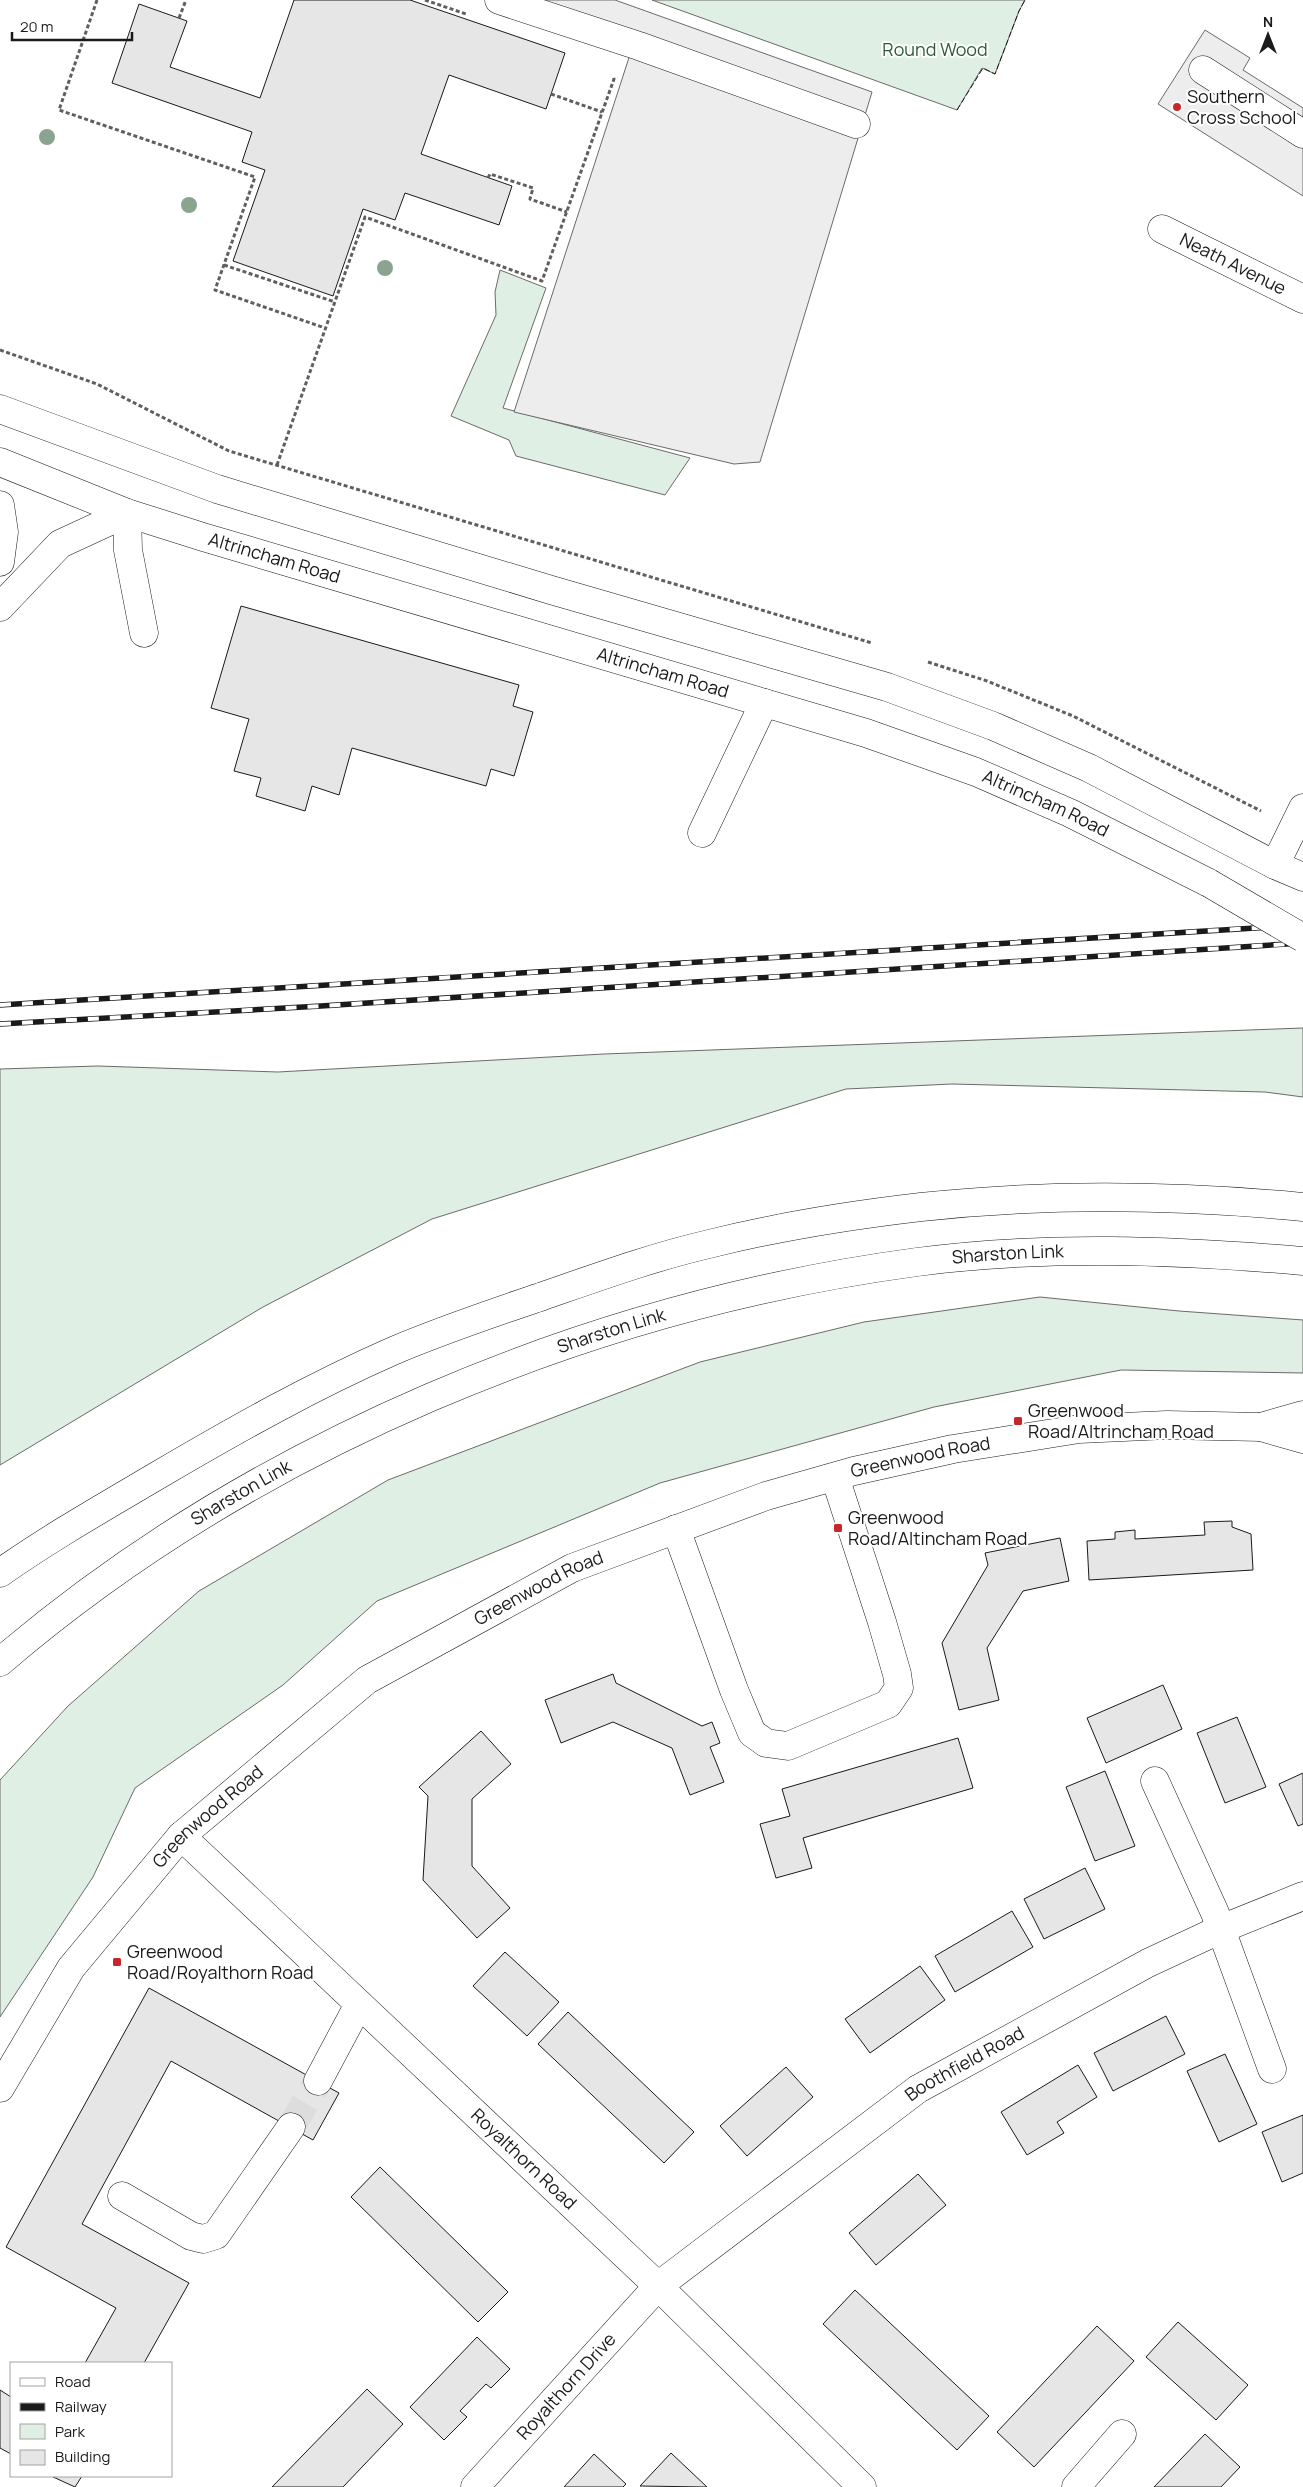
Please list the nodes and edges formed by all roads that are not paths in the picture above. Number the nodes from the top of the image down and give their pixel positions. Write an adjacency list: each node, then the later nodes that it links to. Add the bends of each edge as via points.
1 (499, 0): 3 (main road)
2 (1203, 70): 4 (main road)
3 (856, 124)
4 (1303, 134)
5 (1162, 230): 6 (main road, Neath Avenue)
6 (1303, 299)
7 (0, 409): 17 (main road, via 217,488 551,590 887,687 992,726 1089,768)
8 (0, 462): 10 (main road, Altrincham Road)
9 (0, 505): 11 (main road, via 4,532)
10 (127, 513): 12 (main road, via 60,544); 13 (main road, via 128,550); 14 (main road, Altrincham Road)
11 (0, 562)
12 (0, 607)
13 (144, 633)
14 (764, 703): 16 (main road); 19 (main road, Altrincham Road, bridge, via 866,733 976,772 1070,813 1209,883)
15 (1303, 808): 17 (main road)
16 (702, 833)
17 (1275, 865): 18 (main road)
18 (1303, 877)
19 (1303, 938)
20 (1303, 1206): 27 (main road, via 1122,1196 1019,1200 921,1207 708,1244 489,1314 394,1351 195,1453)
21 (1303, 1262): 28 (main road, Sharston Link, via 1120,1250 1021,1253 920,1262 807,1279 718,1299 610,1332 415,1404 221,1503 145,1552 46,1623)
22 (1303, 1415): 23 (main road, Greenwood Road)
23 (1261, 1427): 24 (main road, Greenwood Road); 25 (main road, Greenwood Road, via 1167,1424 1078,1428 953,1449)
24 (1303, 1439)
25 (835, 1477): 26 (main road, Greenwood Road, via 766,1496); 26 (main road, via 882,1622 899,1688 888,1704 788,1746 766,1743 752,1732)
26 (676, 1529): 30 (main road, Greenwood Road, via 572,1568 367,1680)
27 (0, 1573)
28 (0, 1662)
29 (1155, 1781): 32 (main road)
30 (181, 1836): 33 (main road, Royalthorn Road); 36 (main road, Greenwood Road, via 71,1968)
31 (1303, 1896): 32 (main road, Boothfield Road)
32 (1221, 1929): 34 (main road); 39 (main road, Boothfield Road, via 1148,1963 918,2089)
33 (359, 2004): 35 (main road); 39 (main road, Royalthorn Road)
34 (1272, 2069)
35 (318, 2081)
36 (0, 2088)
37 (291, 2127): 38 (main road, via 216,2235 203,2239 191,2236)
38 (122, 2196)
39 (658, 2286): 41 (main road, Royalthorn Drive); 42 (main road, Royalthorn Road)
40 (1122, 2434): 43 (main road)
41 (475, 2487)
42 (862, 2487)
43 (1076, 2487)

